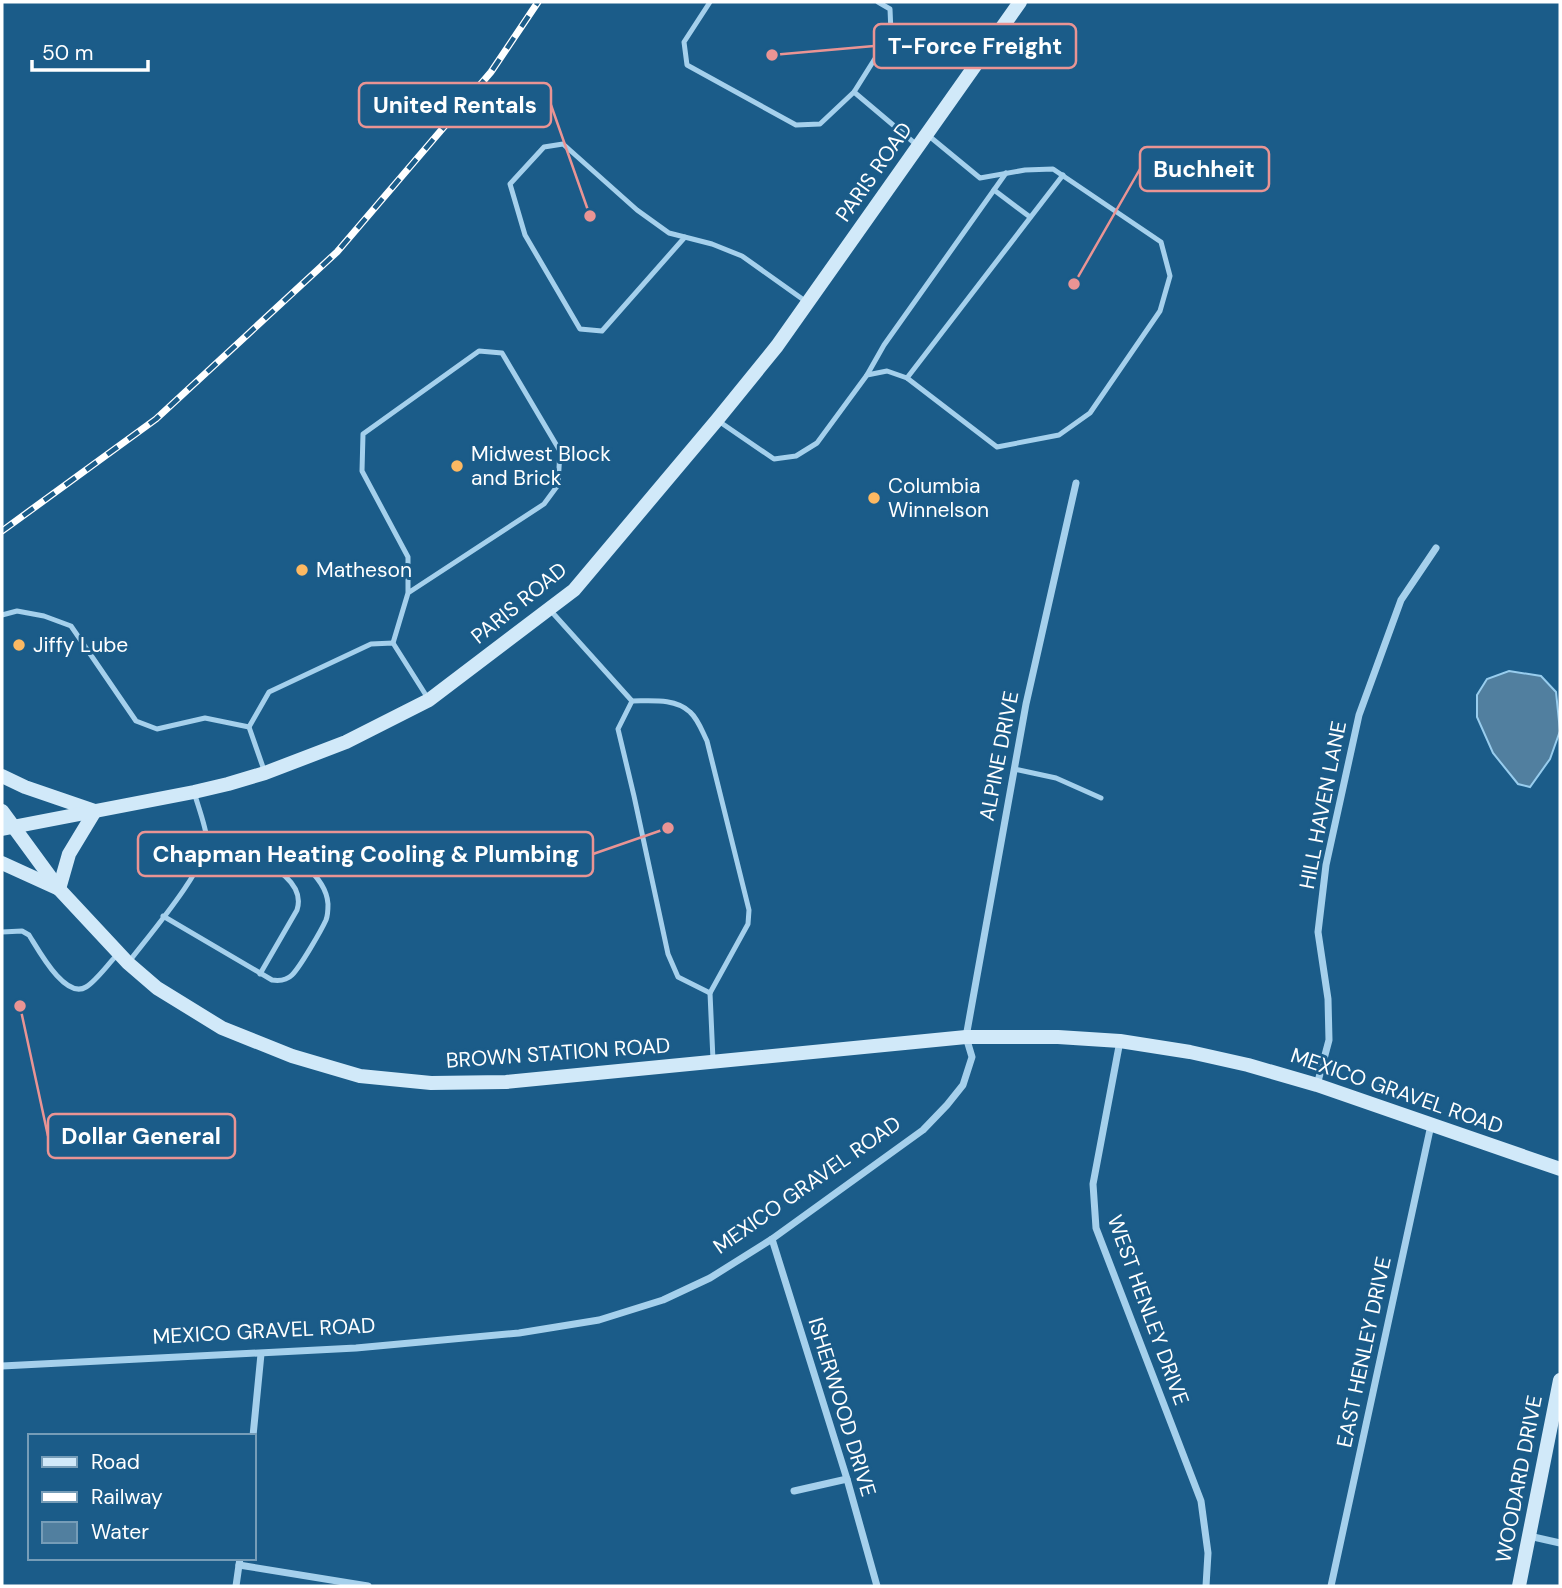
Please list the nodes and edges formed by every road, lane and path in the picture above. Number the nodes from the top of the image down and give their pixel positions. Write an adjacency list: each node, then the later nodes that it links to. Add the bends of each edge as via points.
1 (710, 2): 4 (lane, via 684,42 687,65 796,125 820,124)
2 (878, 2): 4 (lane, via 890,9 891,33)
3 (1020, 2): 5 (street, PARIS ROAD)
4 (853, 92): 5 (lane)
5 (922, 140): 6 (lane, via 980,178); 11 (street, PARIS ROAD)
6 (1006, 173): 7 (lane, via 1053,169); 8 (lane)
7 (1063, 175): 9 (lane); 13 (lane, via 1161,242 1170,276 1160,311 1090,413 1059,435 997,447)
8 (994, 190): 9 (lane); 12 (lane)
9 (1031, 217): 13 (lane)
10 (685, 237): 10 (lane, via 669,233 637,210 563,144 544,147 510,184 525,235 580,328 602,331); 11 (lane, via 742,256)
11 (808, 303): 14 (street, PARIS ROAD)
12 (867, 375): 13 (lane, via 887,371); 14 (lane, via 817,443 796,456 774,458)
13 (907, 378)
14 (717, 420): 18 (street, PARIS ROAD, via 574,590)
15 (1076, 483): 24 (street, ALPINE DRIVE)
16 (1436, 548): 44 (street, HILL HAVEN LANE, via 1401,600 1359,715 1326,865 1318,932 1329,1040)
17 (408, 593): 17 (lane, via 408,557 362,471 363,434 479,351 502,353 560,451 558,485 544,504); 20 (lane)
18 (549, 608): 21 (street, PARIS ROAD); 22 (lane)
19 (2, 615): 23 (lane, via 17,611 71,626 136,722 157,729 205,718)
20 (393, 643): 21 (lane); 23 (lane, via 371,644 269,692)
21 (429, 700): 25 (street, PARIS ROAD, via 346,742)
22 (632, 701): 40 (lane, via 618,729 668,954 678,977); 40 (lane, via 672,702 690,711 710,751 749,910 748,924)
23 (249, 727): 25 (lane)
24 (1014, 769): 28 (lane, via 1056,778); 41 (street, ALPINE DRIVE)
25 (265, 773): 27 (street, PARIS ROAD)
26 (2, 776): 30 (street)
27 (194, 792): 30 (street, PARIS ROAD); 33 (lane, via 207,840)
28 (1101, 798)
29 (2, 810): 31 (street, BROWN STATION ROAD)
30 (95, 811): 31 (street, PARIS ROAD); 35 (street, via 69,854)
31 (7, 828): 35 (street, BROWN STATION ROAD)
32 (239, 847): 33 (lane); 39 (lane, via 288,879 299,898 297,910); 39 (lane, via 275,846 289,852 319,879 328,902 326,920 291,976 272,981)
33 (205, 850): 36 (lane, via 193,876)
34 (2, 863): 35 (street)
35 (59, 889): 38 (street, BROWN STATION ROAD)
36 (163, 916): 38 (lane); 39 (lane)
37 (2, 932): 38 (lane, via 29,935 61,981 74,989 87,987)
38 (124, 958): 43 (street, BROWN STATION ROAD, via 157,988 222,1028 360,1076 432,1083 506,1082)
39 (260, 974)
40 (710, 993): 43 (lane)
41 (966, 1037): 42 (street, MEXICO GRAVEL ROAD); 43 (street, BROWN STATION ROAD); 47 (street, MEXICO GRAVEL ROAD, via 972,1057 963,1085 931,1122)
42 (1120, 1041): 44 (street, MEXICO GRAVEL ROAD, via 1190,1052); 60 (street, WEST HENLEY DRIVE, via 1093,1184 1096,1228 1201,1501 1208,1553)
43 (713, 1061)
44 (1317, 1085): 45 (street, MEXICO GRAVEL ROAD)
45 (1431, 1124): 46 (street, MEXICO GRAVEL ROAD); 61 (street, EAST HENLEY DRIVE)
46 (1560, 1169)
47 (772, 1240): 48 (street, MEXICO GRAVEL ROAD, via 663,1300 599,1320 505,1334); 52 (street, ISHERWOOD DRIVE)
48 (261, 1354): 49 (street, MEXICO GRAVEL ROAD); 51 (street)
49 (2, 1366)
50 (1560, 1380): 54 (street, WOODARD DRIVE)
51 (253, 1434)
52 (847, 1479): 53 (street); 59 (street, ISHERWOOD DRIVE)
53 (794, 1491)
54 (1529, 1536): 55 (street); 62 (street, WOODARD DRIVE)
55 (1560, 1543)
56 (239, 1561): 57 (street); 58 (street)
57 (236, 1586)
58 (368, 1586)
59 (877, 1586)
60 (1206, 1586)
61 (1331, 1586)
62 (1519, 1586)

